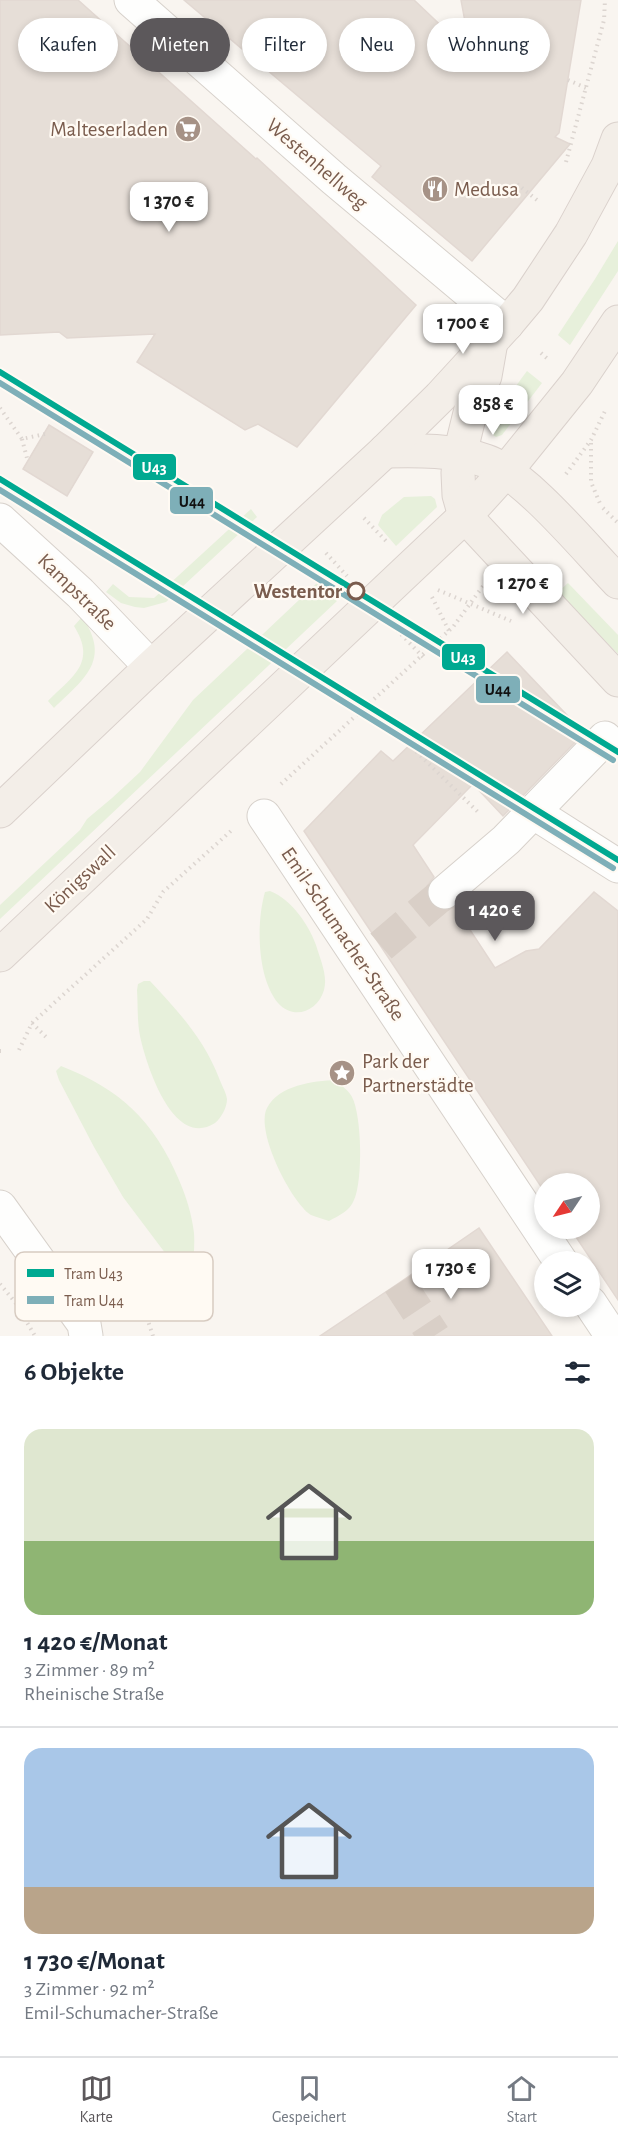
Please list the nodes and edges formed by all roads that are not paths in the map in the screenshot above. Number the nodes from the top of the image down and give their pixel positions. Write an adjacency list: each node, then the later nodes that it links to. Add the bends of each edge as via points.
1 (130, 0): 4 (street, Westenhellweg, via 334,179)
2 (618, 139): 4 (main road, via 595,191 555,260)
3 (618, 322): 7 (main road, via 577,384)
4 (499, 332): 5 (main road); 6 (main road, via 486,376 473,401)
5 (385, 450): 6 (main road); 11 (main road)
6 (460, 454): 7 (main road); 8 (main road, via 459,495)
7 (506, 471): 8 (main road); 10 (main road, via 544,504)
8 (465, 516): 12 (main road); 19 (main road, Königswall)
9 (0, 520): 11 (street, Kampstraße, via 80,593)
10 (618, 582)
11 (151, 667): 15 (main road)
12 (618, 680)
13 (605, 738): 16 (street, via 559,772)
14 (260, 810): 21 (street, Emil-Schumacher-Straße, via 371,954)
15 (0, 812)
16 (533, 812): 17 (street); 18 (street)
17 (618, 866)
18 (445, 892)
19 (0, 955)
20 (0, 1207): 22 (street)
21 (554, 1251)
22 (32, 1252)
23 (599, 1317): 26 (street)
24 (82, 1321): 25 (street)
25 (86, 1336)
26 (612, 1336)

